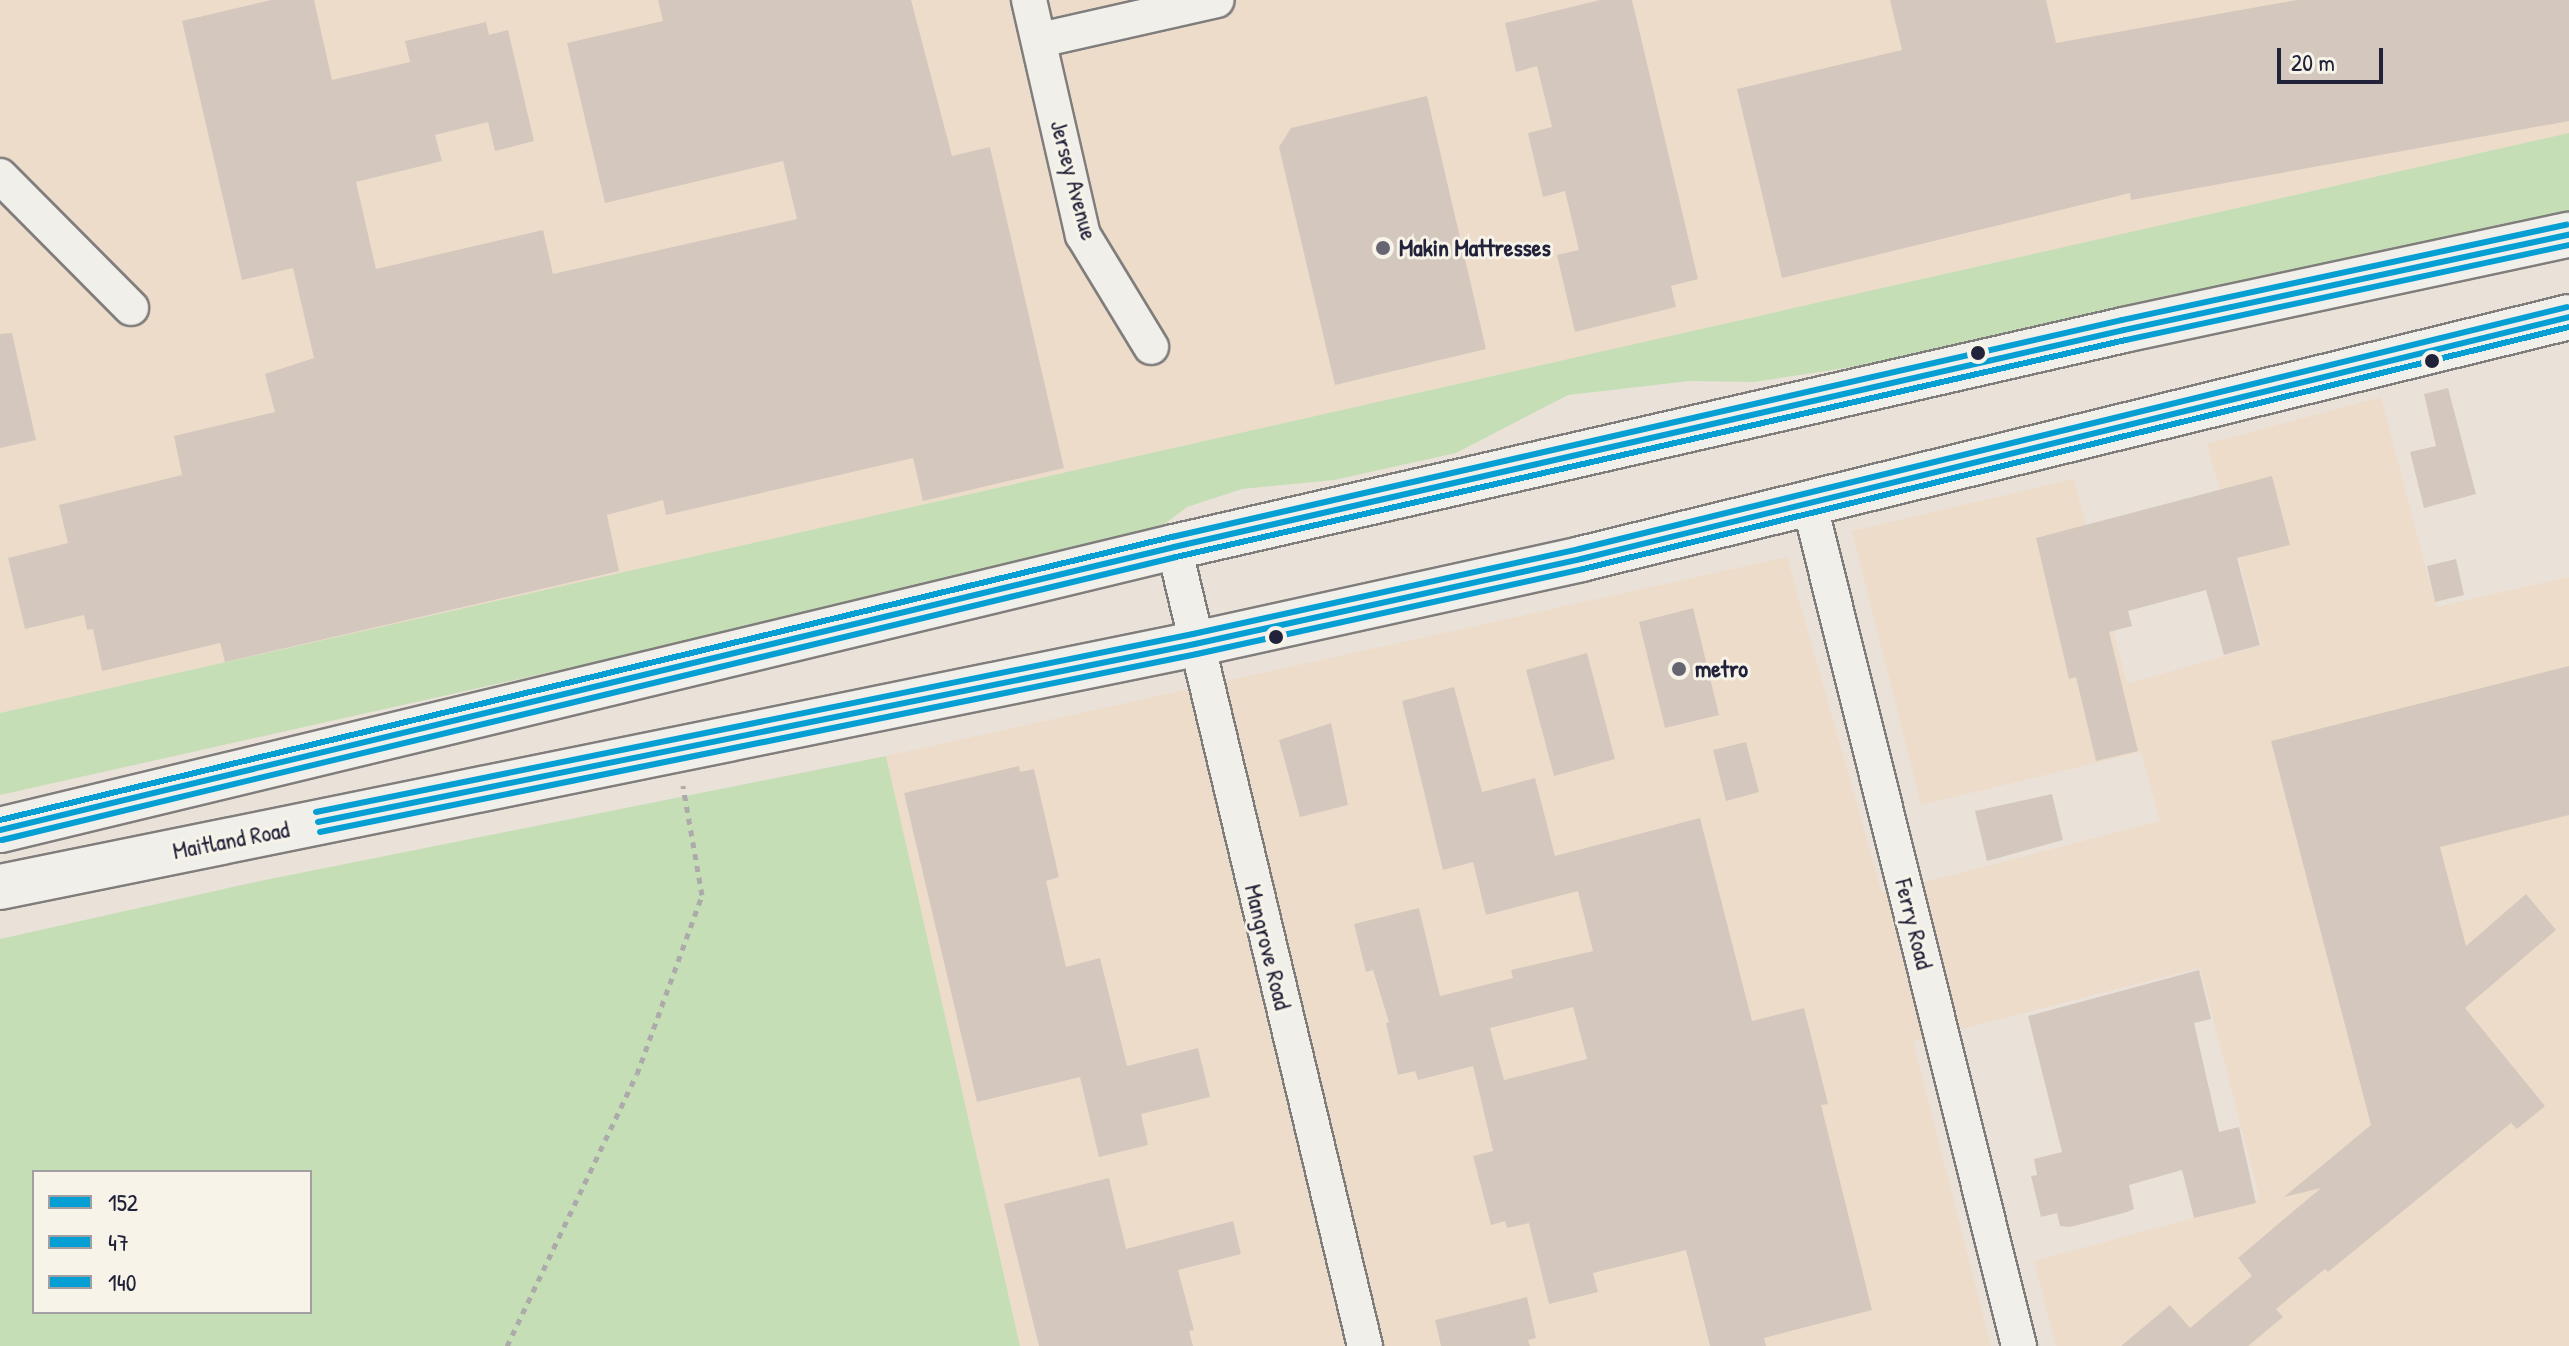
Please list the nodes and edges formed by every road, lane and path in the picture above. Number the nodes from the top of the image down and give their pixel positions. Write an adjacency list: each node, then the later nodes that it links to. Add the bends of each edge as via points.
1 (1029, 0): 3 (street, Jersey Avenue)
2 (1217, 0): 3 (street)
3 (1040, 40): 8 (street, Jersey Avenue, via 1083,235)
4 (0, 176): 6 (street)
5 (2569, 235): 10 (highway)
6 (131, 308)
7 (2569, 317): 9 (highway, Maitland Road)
8 (1151, 347)
9 (1809, 502): 11 (highway, Maitland Road, via 1581,559); 17 (street, Ferry Road)
10 (1174, 547): 11 (street, Mangrove Road); 13 (highway)
11 (1195, 644): 12 (highway, Maitland Road); 16 (street, Mangrove Road)
12 (676, 750): 14 (highway, Maitland Road); 15 (path, via 702,895 637,1074)
13 (0, 830)
14 (0, 887)
15 (507, 1346)
16 (1365, 1346)
17 (2019, 1346)

